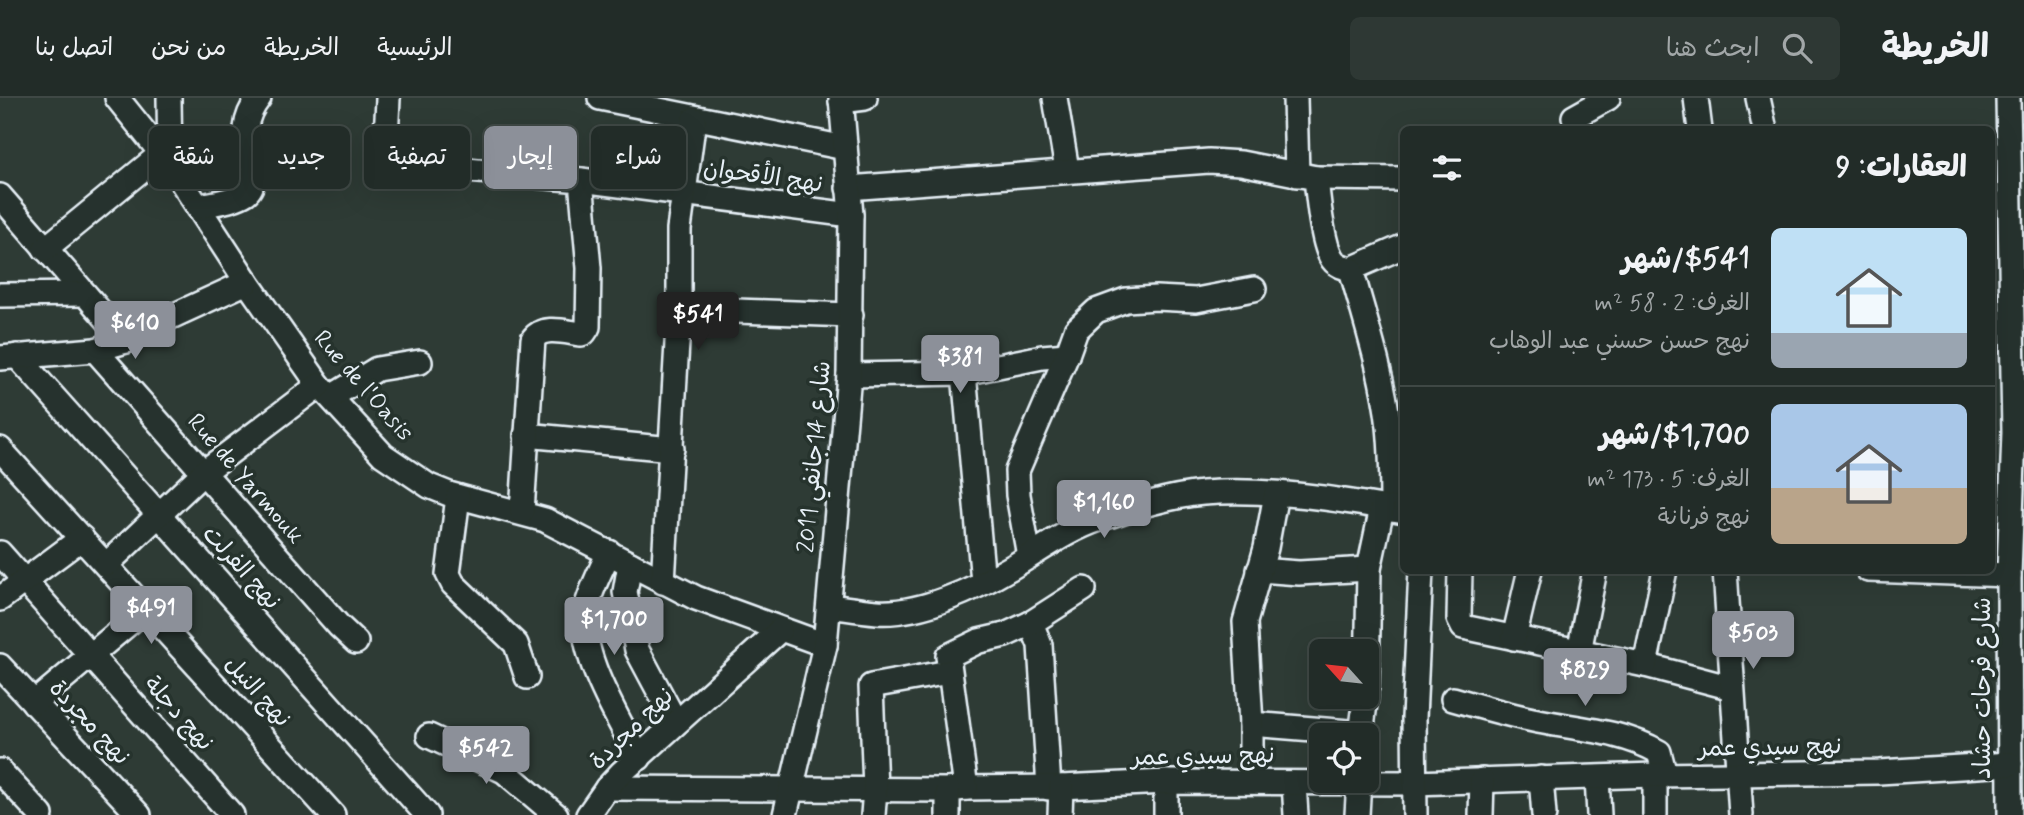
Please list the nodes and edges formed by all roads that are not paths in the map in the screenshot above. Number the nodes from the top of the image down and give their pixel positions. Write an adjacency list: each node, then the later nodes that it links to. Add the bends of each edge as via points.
1 (117, 98): 20 (street, Rue de l'Oasis)
2 (169, 98): 17 (street)
3 (259, 98): 31 (street, via 246,131 253,169 250,189)
4 (388, 98): 26 (street, نهج الأقحوان, via 387,143 403,160 422,166)
5 (600, 98): 14 (street)
6 (865, 98): 13 (street)
7 (1055, 98): 22 (street)
8 (1295, 98): 24 (street)
9 (1608, 98): 15 (street)
10 (1696, 98): 18 (street)
11 (1758, 98): 19 (street)
12 (2008, 98): 34 (street, شارع فرحات حشاد)
13 (841, 99): 21 (street, شارع 14جانفي 2011)
14 (648, 103): 16 (street)
15 (1574, 115)
16 (694, 119): 21 (street); 29 (street)
17 (168, 126)
18 (1700, 126)
19 (1764, 126)
20 (149, 138)
21 (845, 148): 27 (street, شارع 14جانفي 2011)
22 (1067, 170): 24 (street, via 1209,161); 27 (street)
23 (149, 172): 35 (street)
24 (1307, 177): 25 (street); 36 (street)
25 (1400, 179)
26 (581, 180): 29 (street, نهج الأقحوان); 52 (street, via 589,268 588,327 581,334 544,330 533,339)
27 (848, 188): 32 (street, شارع 14جانفي 2011)
28 (186, 189): 31 (street, Rue de l'Oasis)
29 (684, 192): 32 (street, نهج الأقحوان); 41 (street)
30 (0, 196): 35 (street)
31 (198, 207): 37 (street, Rue de l'Oasis)
32 (851, 215): 42 (street, شارع 14جانفي 2011)
33 (1400, 247): 36 (street)
34 (2017, 247): 51 (street, شارع فرحات حشاد)
35 (45, 249): 40 (street)
36 (1341, 263): 58 (street, via 1367,330 1389,425)
37 (247, 282): 43 (street); 50 (street, Rue de l'Oasis)
38 (1254, 289): 45 (street, via 1196,300 1126,300 1096,311 1076,330)
39 (0, 295): 40 (street)
40 (84, 295): 43 (street)
41 (679, 309): 42 (street); 54 (street)
42 (851, 315): 49 (street, شارع 14جانفي 2011)
43 (126, 341): 44 (street)
44 (95, 350): 46 (street); 55 (street, Rue de Yarmouk)
45 (1068, 355): 48 (street); 64 (street, via 1017,471)
46 (8, 357): 60 (street, نهج الفرلت)
47 (420, 362): 50 (street, via 377,369)
48 (964, 373): 49 (street); 79 (street)
49 (849, 374): 82 (street, شارع 14جانفي 2011)
50 (325, 391): 55 (street); 57 (street, Rue de l'Oasis, via 383,455 429,486)
51 (2003, 429): 76 (street, شارع فرحات حشاد)
52 (526, 435): 54 (street); 59 (street)
53 (0, 449): 61 (street, نهج النيل)
54 (672, 449): 78 (street)
55 (204, 472): 60 (street); 89 (street, Rue de Yarmouk)
56 (1276, 494): 58 (street); 64 (street, via 1200,493 1164,500 1098,519 1057,537); 68 (street)
57 (458, 497): 59 (street, Rue de l'Oasis); 96 (street, via 448,575 516,644)
58 (1392, 509): 67 (street)
59 (522, 512): 62 (street, Rue de l'Oasis)
60 (159, 516): 65 (street); 128 (street, نهج الفرلت)
61 (82, 538): 65 (street, نهج النيل); 77 (street)
62 (609, 552): 66 (street, Rue de l'Oasis); 104 (street, via 585,613 587,645 595,671)
63 (0, 553): 77 (street, نهج دجلة)
64 (1029, 556): 79 (street)
65 (107, 564): 84 (street, نهج النيل)
66 (631, 564): 78 (street, Rue de l'Oasis); 100 (street, via 625,592 637,650)
67 (1369, 569): 68 (street); 88 (street)
68 (1259, 570): 101 (street, via 1245,622)
69 (1421, 574): 117 (street)
70 (1460, 574): 87 (street, via 1460,624)
71 (1529, 574): 87 (street)
72 (1594, 574): 91 (street)
73 (1664, 574): 93 (street)
74 (1725, 574): 97 (street)
75 (1981, 574): 76 (street)
76 (2009, 575): 83 (street, شارع فرحات حشاد)
77 (26, 581): 81 (street); 92 (street, نهج دجلة)
78 (663, 582): 86 (street, Rue de l'Oasis)
79 (983, 582): 82 (street, via 925,606 890,612)
80 (1084, 589): 85 (street)
81 (0, 599)
82 (829, 606): 90 (street, شارع 14جانفي 2011)
83 (2017, 606): 105 (street, شارع فرحات حشاد)
84 (147, 608): 92 (street); 127 (street, نهج النيل)
85 (1031, 623): 95 (street, via 948,656); 119 (street, via 1040,645)
86 (780, 630): 90 (street, Rue de l'Oasis); 100 (street, نهج مجردة)
87 (1514, 638): 91 (street)
88 (1368, 639)
89 (356, 642)
90 (825, 645): 120 (street, شارع 14جانفي 2011)
91 (1579, 652): 93 (street)
92 (91, 656): 99 (street); 126 (street, نهج دجلة)
93 (1645, 665): 97 (street)
94 (0, 666): 99 (street, نهج مجردة)
95 (949, 672): 121 (street, via 871,686); 122 (street)
96 (527, 677)
97 (1732, 688): 108 (street)
98 (1453, 699): 107 (street, via 1646,744 1659,752)
99 (34, 703): 125 (street, نهج مجردة)
100 (676, 723): 104 (street, نهج مجردة)
101 (1251, 724): 102 (street); 112 (street)
102 (1309, 729)
103 (429, 736): 129 (street, via 504,771)
104 (639, 758): 118 (street, نهج مجردة)
105 (2010, 764): 108 (street, نهج سيدي عمر); 144 (street, شارع فرحات حشاد)
106 (0, 771): 124 (street)
107 (1660, 775): 108 (street, نهج سيدي عمر); 109 (street, نهج سيدي عمر); 142 (street)
108 (1739, 775): 143 (street)
109 (1598, 778): 110 (street, نهج سيدي عمر); 141 (street)
110 (1541, 779): 111 (street, نهج سيدي عمر); 140 (street)
111 (1482, 780): 117 (street, نهج سيدي عمر); 139 (street)
112 (1251, 781): 113 (street, نهج سيدي عمر); 115 (street, نهج سيدي عمر)
113 (1166, 782): 119 (street, نهج سيدي عمر); 135 (street)
114 (1379, 782): 117 (street, نهج سيدي عمر)
115 (1294, 783): 116 (street, نهج سيدي عمر); 136 (street)
116 (1309, 783)
117 (1414, 783): 138 (street)
118 (607, 788): 120 (street, نهج سيدي عمر); 130 (street, نهج مجردة)
119 (1055, 788): 122 (street, نهج سيدي عمر); 134 (street)
120 (790, 789): 121 (street, نهج سيدي عمر); 131 (street, شارع 14جانفي 2011)
121 (876, 789): 122 (street, نهج سيدي عمر); 132 (street)
122 (957, 789): 133 (street)
123 (1358, 793): 137 (street)
124 (41, 815)
125 (139, 815)
126 (232, 815)
127 (332, 815)
128 (427, 815)
129 (556, 815)
130 (588, 815)
131 (785, 815)
132 (873, 815)
133 (948, 815)
134 (1060, 815)
135 (1166, 815)
136 (1296, 815)
137 (1357, 815)
138 (1415, 815)
139 (1481, 815)
140 (1544, 815)
141 (1599, 815)
142 (1655, 815)
143 (1741, 815)
144 (2010, 815)

